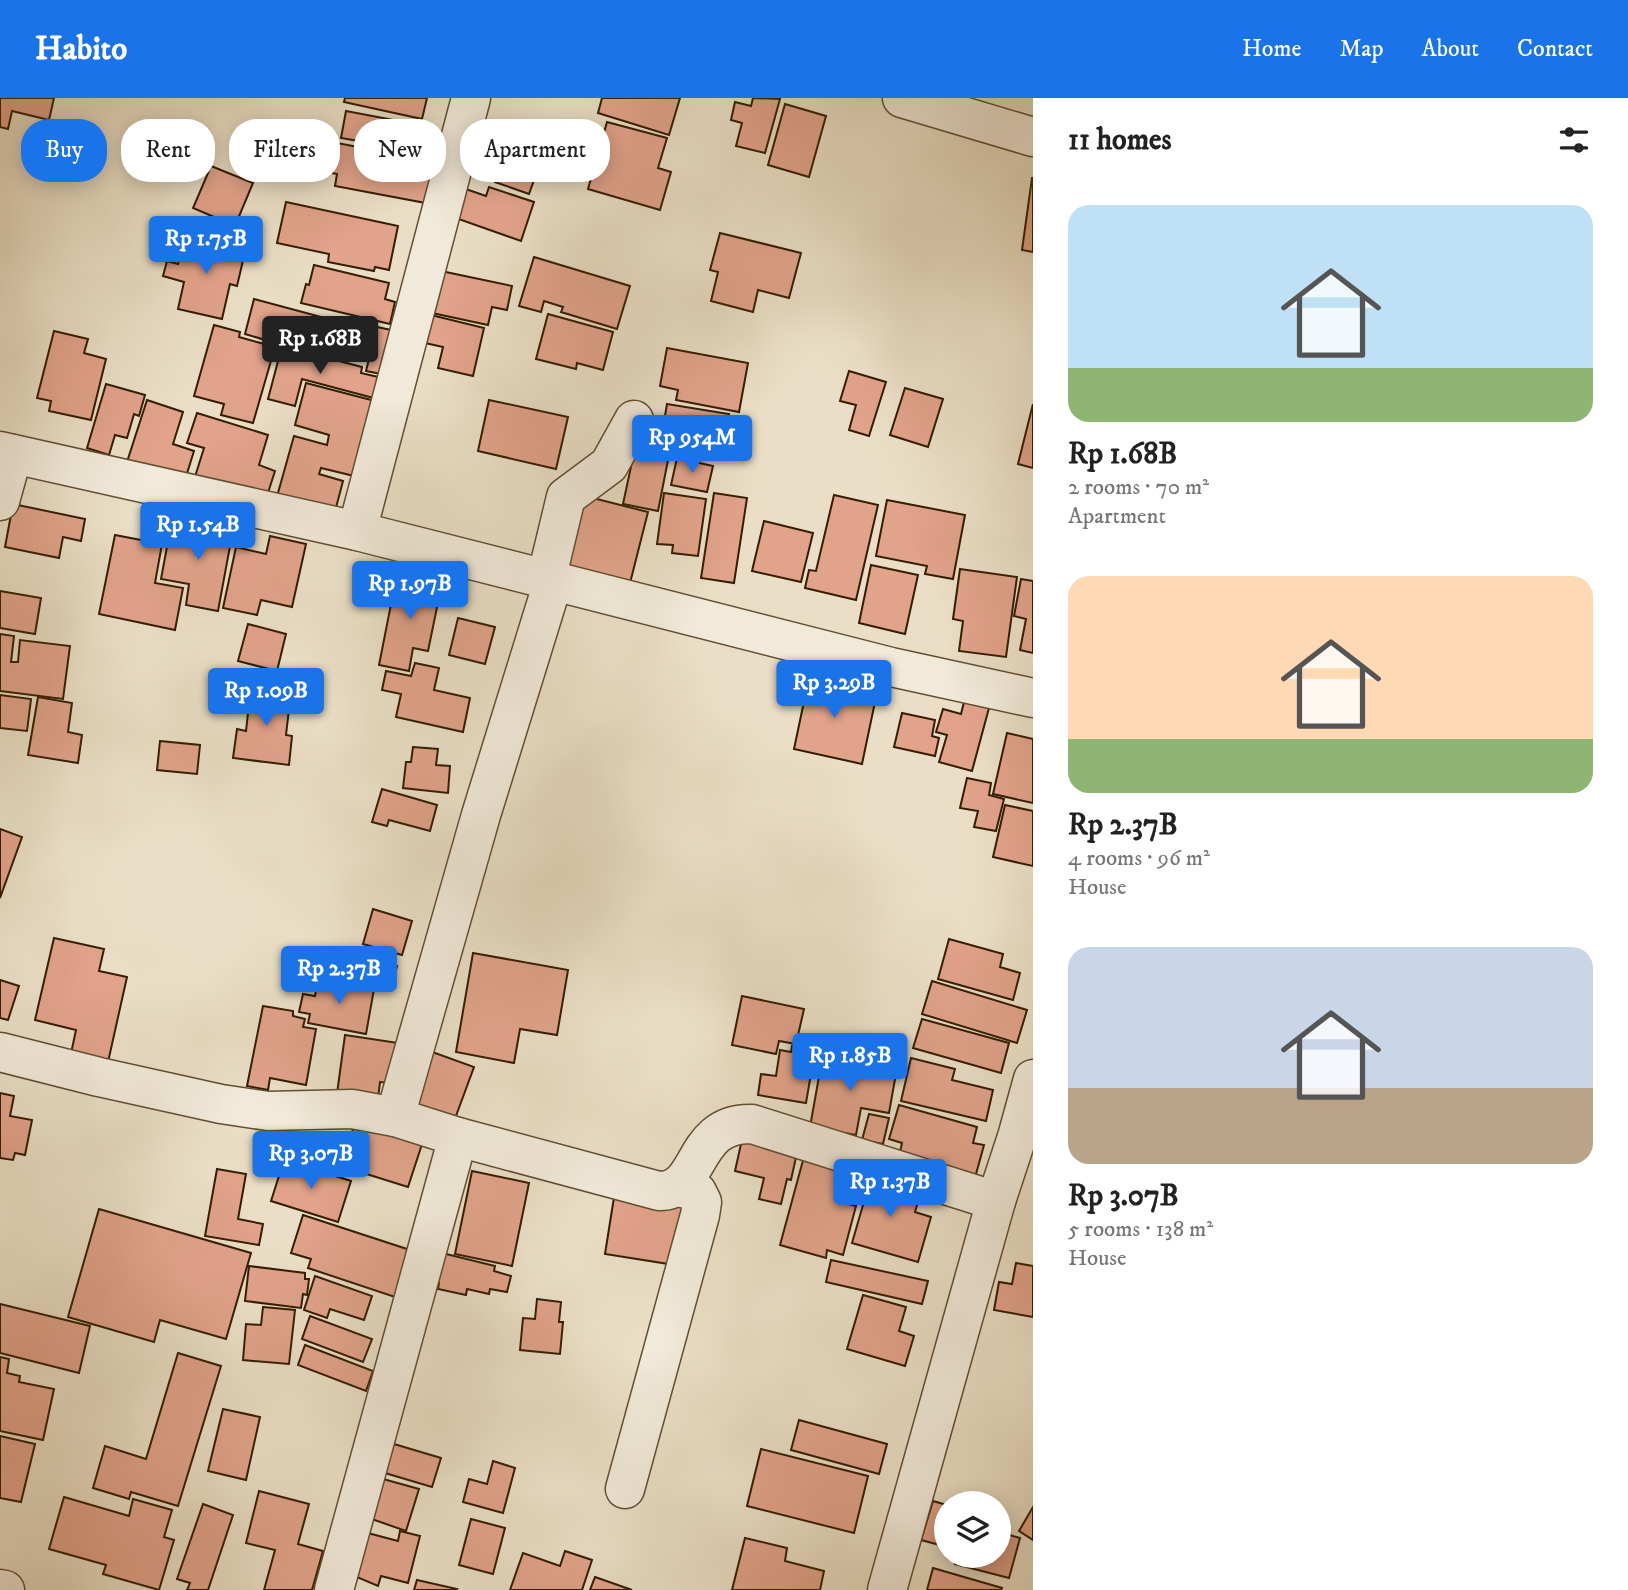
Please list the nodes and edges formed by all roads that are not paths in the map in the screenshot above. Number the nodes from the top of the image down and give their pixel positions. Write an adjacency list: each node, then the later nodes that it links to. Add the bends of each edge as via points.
1 (471, 98): 7 (street)
2 (901, 98): 3 (street)
3 (1033, 137)
4 (634, 420): 8 (street, via 609,465 566,497)
5 (7, 453): 6 (street); 7 (street)
6 (0, 501)
7 (357, 531): 8 (street)
8 (550, 581): 9 (street); 12 (street)
9 (1033, 698)
10 (0, 1052): 12 (street, via 233,1106 268,1111 352,1109)
11 (1033, 1079): 15 (street)
12 (395, 1117): 13 (street)
13 (458, 1137): 14 (street, via 659,1191); 19 (street)
14 (679, 1187): 15 (street, via 716,1134 738,1124 752,1124); 16 (street, via 697,1192 701,1215)
15 (996, 1201): 20 (street)
16 (625, 1489)
17 (0, 1589): 18 (street)
18 (5, 1590)
19 (334, 1590)
20 (887, 1590)

